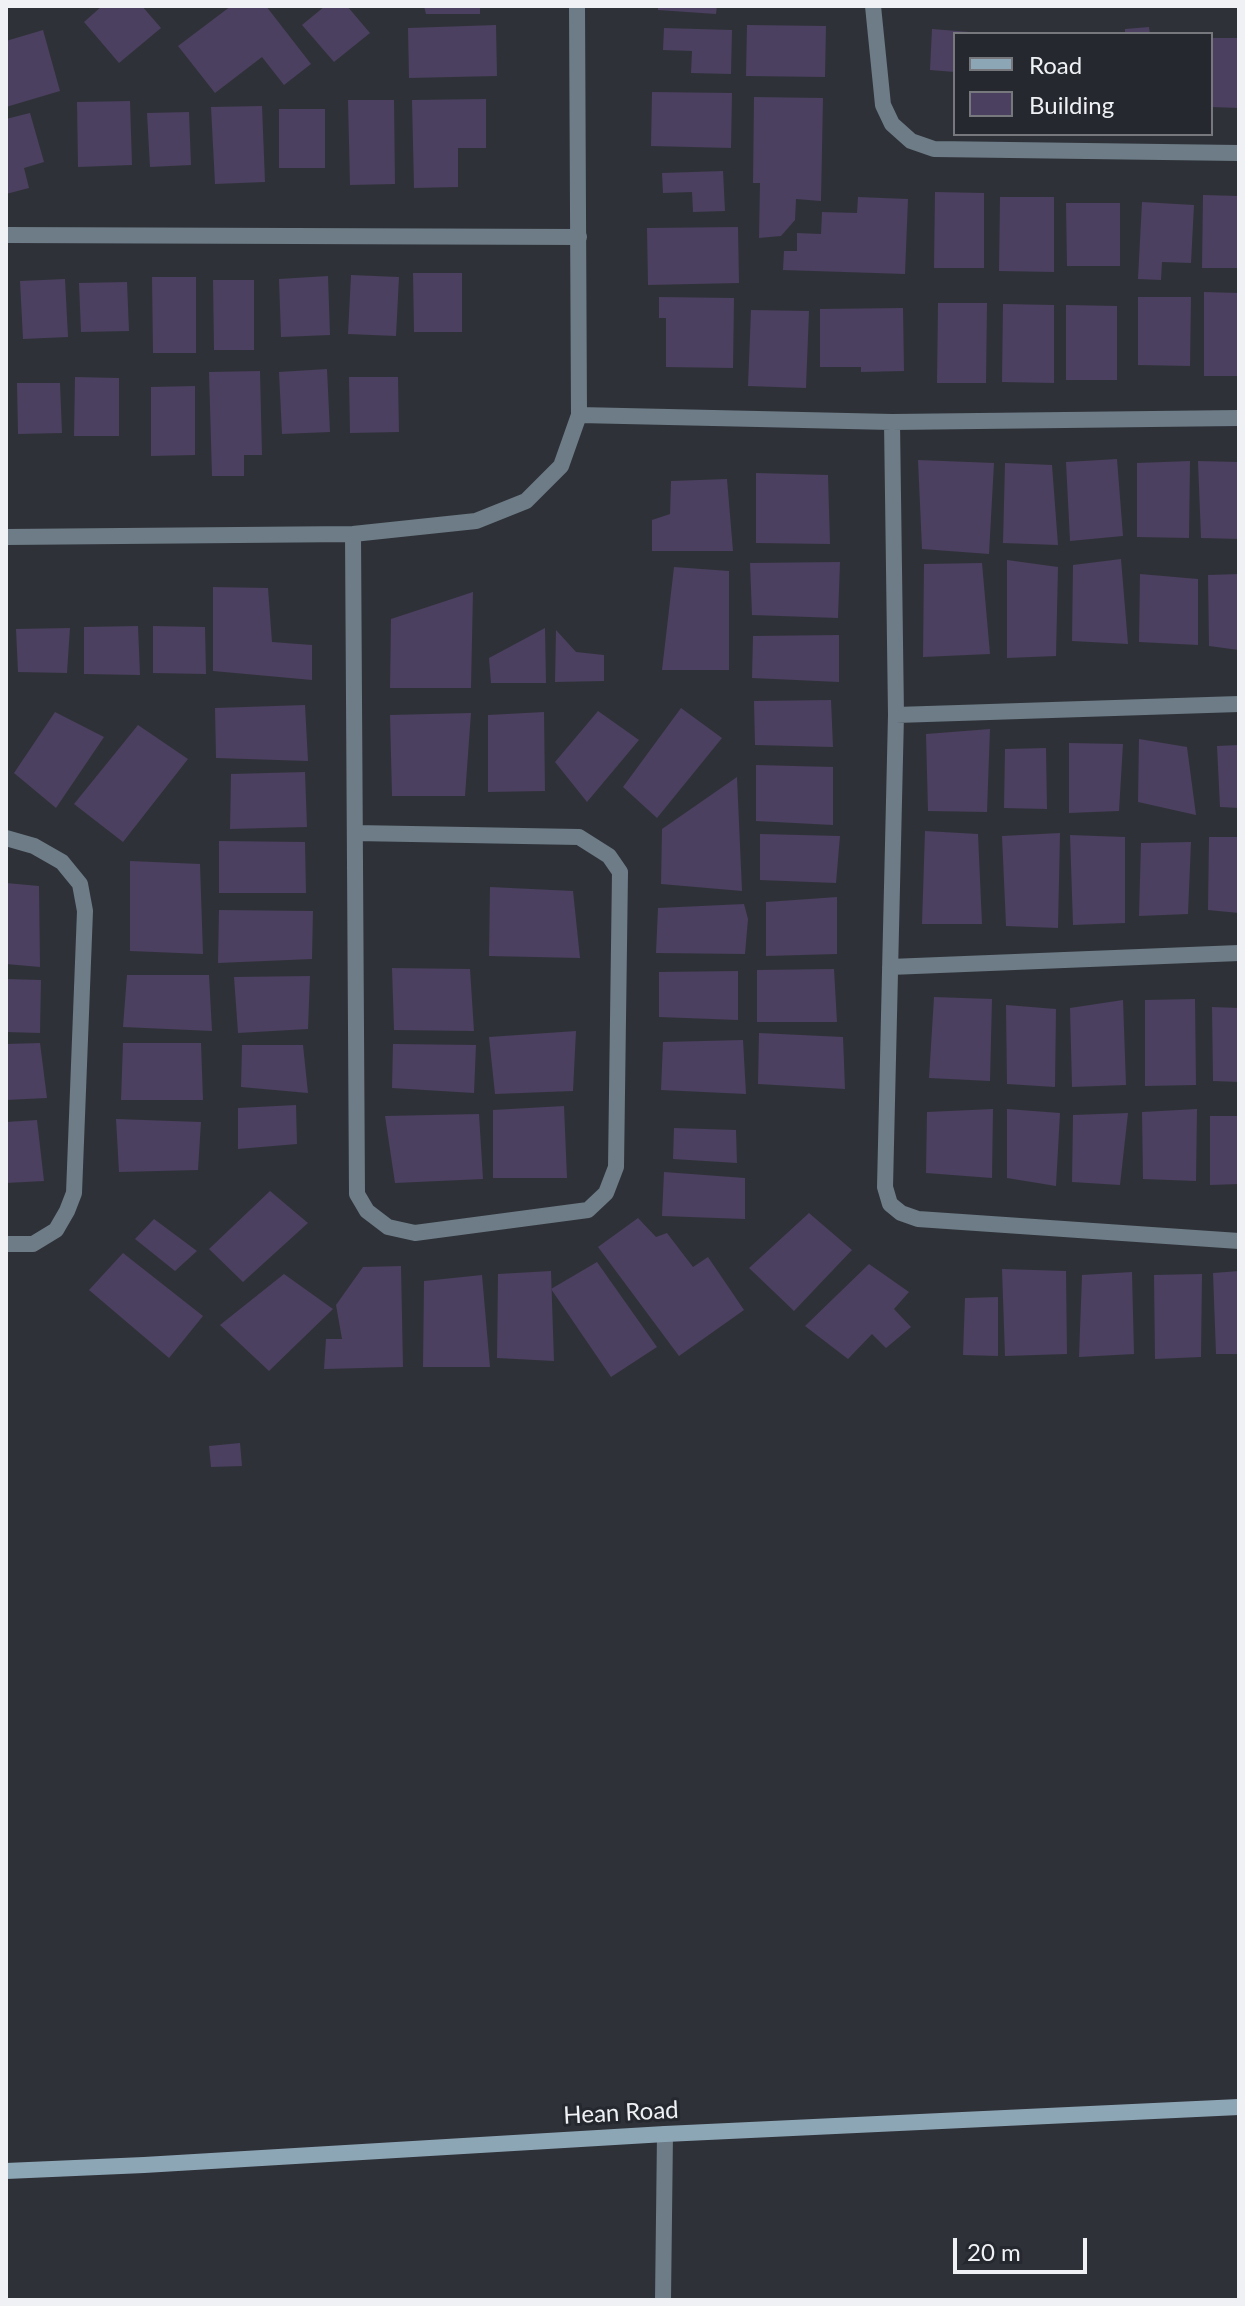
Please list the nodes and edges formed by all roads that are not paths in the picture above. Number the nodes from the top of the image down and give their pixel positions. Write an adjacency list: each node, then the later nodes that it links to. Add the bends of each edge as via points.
1 (577, 6): 5 (street)
2 (873, 6): 3 (street, via 883,105 892,124 911,141 934,149)
3 (1239, 153)
4 (6, 235): 5 (street)
5 (579, 237): 6 (street)
6 (579, 415): 8 (street); 9 (street, via 561,466 526,501 476,521)
7 (1239, 418): 8 (street)
8 (892, 422): 12 (street)
9 (353, 534): 10 (street); 13 (street)
10 (6, 537)
11 (1239, 704): 12 (street)
12 (896, 715): 16 (street)
13 (355, 833): 13 (street, via 357,1194 367,1211 388,1227 415,1233 588,1210 606,1193 616,1167 620,872 609,856 579,837)
14 (6, 838): 18 (street, via 62,862 80,884 85,911 74,1193 56,1230 33,1244)
15 (1239, 953): 16 (street)
16 (890, 967): 17 (street, via 885,1187 890,1204 901,1213 918,1219)
17 (1239, 1241)
18 (6, 1244)
19 (1239, 2107): 20 (street, Hean Road)
20 (665, 2134): 21 (street, Hean Road); 22 (street)
21 (6, 2171)
22 (663, 2300)

